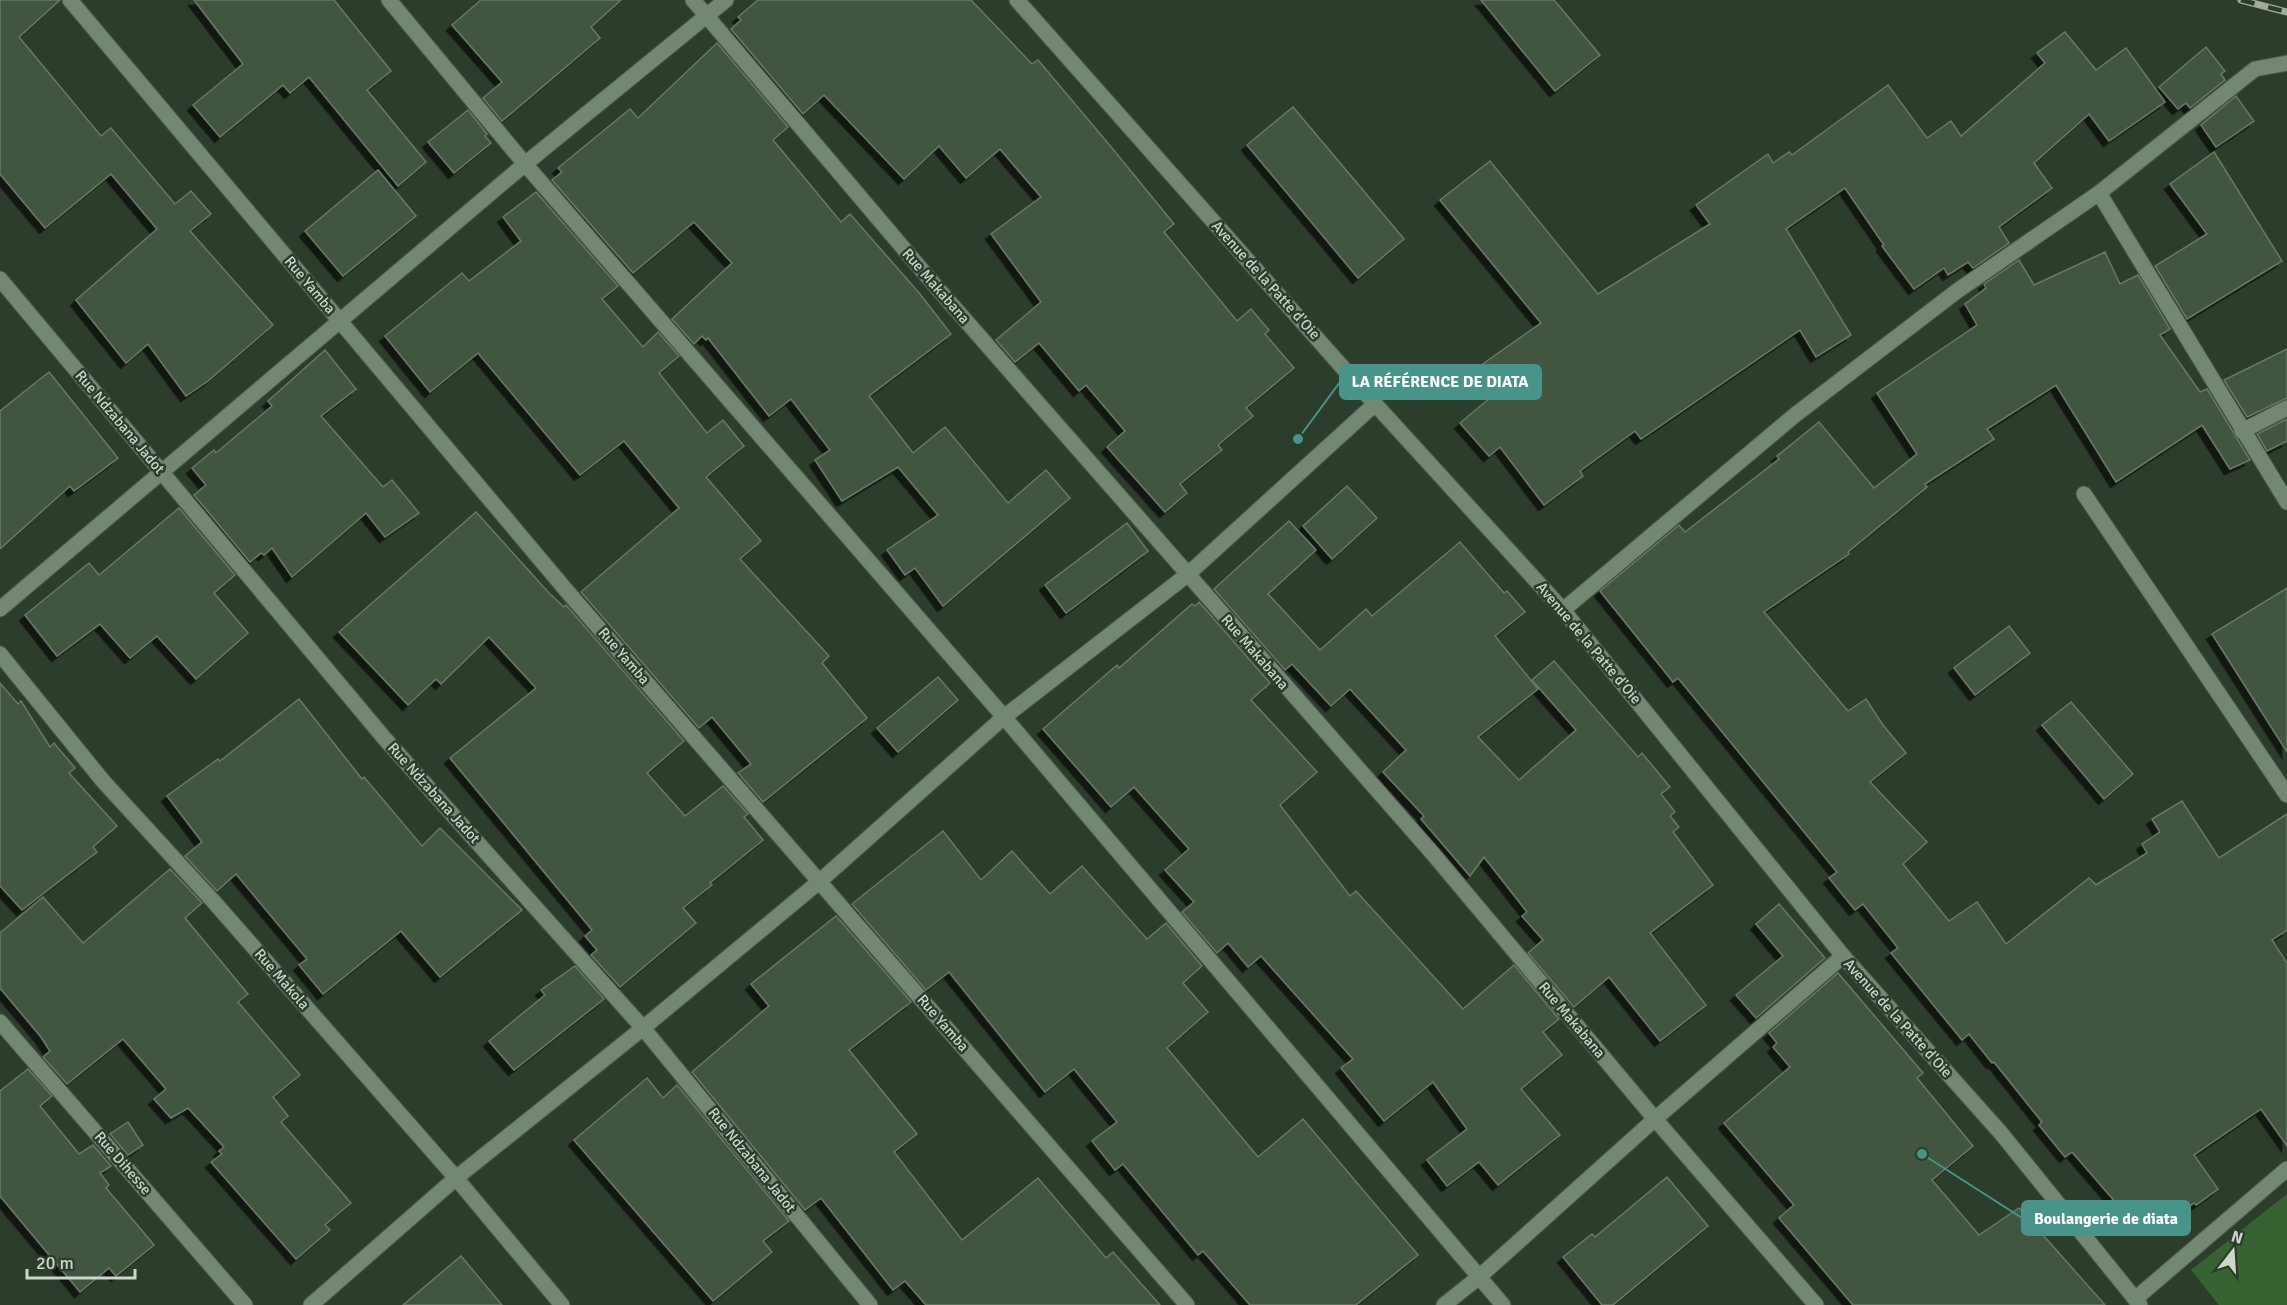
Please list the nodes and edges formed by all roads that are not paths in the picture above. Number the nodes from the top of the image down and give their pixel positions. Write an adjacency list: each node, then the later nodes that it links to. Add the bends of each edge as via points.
1 (70, 0): 11 (street, Rue Yamba)
2 (389, 0): 8 (street)
3 (693, 0): 6 (street, Rue Makabana)
4 (726, 0): 6 (street)
5 (1017, 0): 12 (street, Avenue de la Patte d'Oie)
6 (706, 16): 8 (street); 18 (street, Rue Makabana)
7 (2287, 63): 9 (street, via 2255,69)
8 (525, 164): 11 (street); 22 (street)
9 (2099, 193): 14 (street); 20 (street, via 1957,291 1795,415)
10 (0, 279): 15 (street, Rue Ndzabana Jadot)
11 (339, 320): 15 (street); 24 (street, Rue Yamba, via 566,590)
12 (1375, 404): 18 (street); 20 (street, Avenue de la Patte d'Oie)
13 (2287, 408): 14 (street)
14 (2242, 430): 17 (street)
15 (163, 473): 19 (street); 27 (street, Rue Ndzabana Jadot, via 386,739)
16 (2084, 494): 23 (street)
17 (2287, 502)
18 (1187, 575): 22 (street); 28 (street, Rue Makabana, via 1434,855)
19 (0, 609)
20 (1563, 610): 25 (street, Avenue de la Patte d'Oie)
21 (0, 654): 30 (street, Rue Makola, via 103,781)
22 (1004, 717): 24 (street); 31 (street)
23 (2287, 795)
24 (820, 881): 27 (street); 37 (street, Rue Yamba)
25 (1843, 956): 28 (street); 32 (street, Avenue de la Patte d'Oie, via 2000,1132)
26 (0, 1022): 33 (street, Rue Dihesse)
27 (643, 1028): 30 (street); 36 (street, Rue Ndzabana Jadot)
28 (1655, 1119): 31 (street); 40 (street, Rue Makabana)
29 (2287, 1169): 32 (street)
30 (456, 1178): 34 (street); 35 (street, Rue Makola)
31 (1479, 1277): 38 (street); 39 (street)
32 (2137, 1302)
33 (245, 1305)
34 (311, 1305)
35 (562, 1305)
36 (870, 1305)
37 (1187, 1305)
38 (1444, 1305)
39 (1503, 1305)
40 (1816, 1305)

